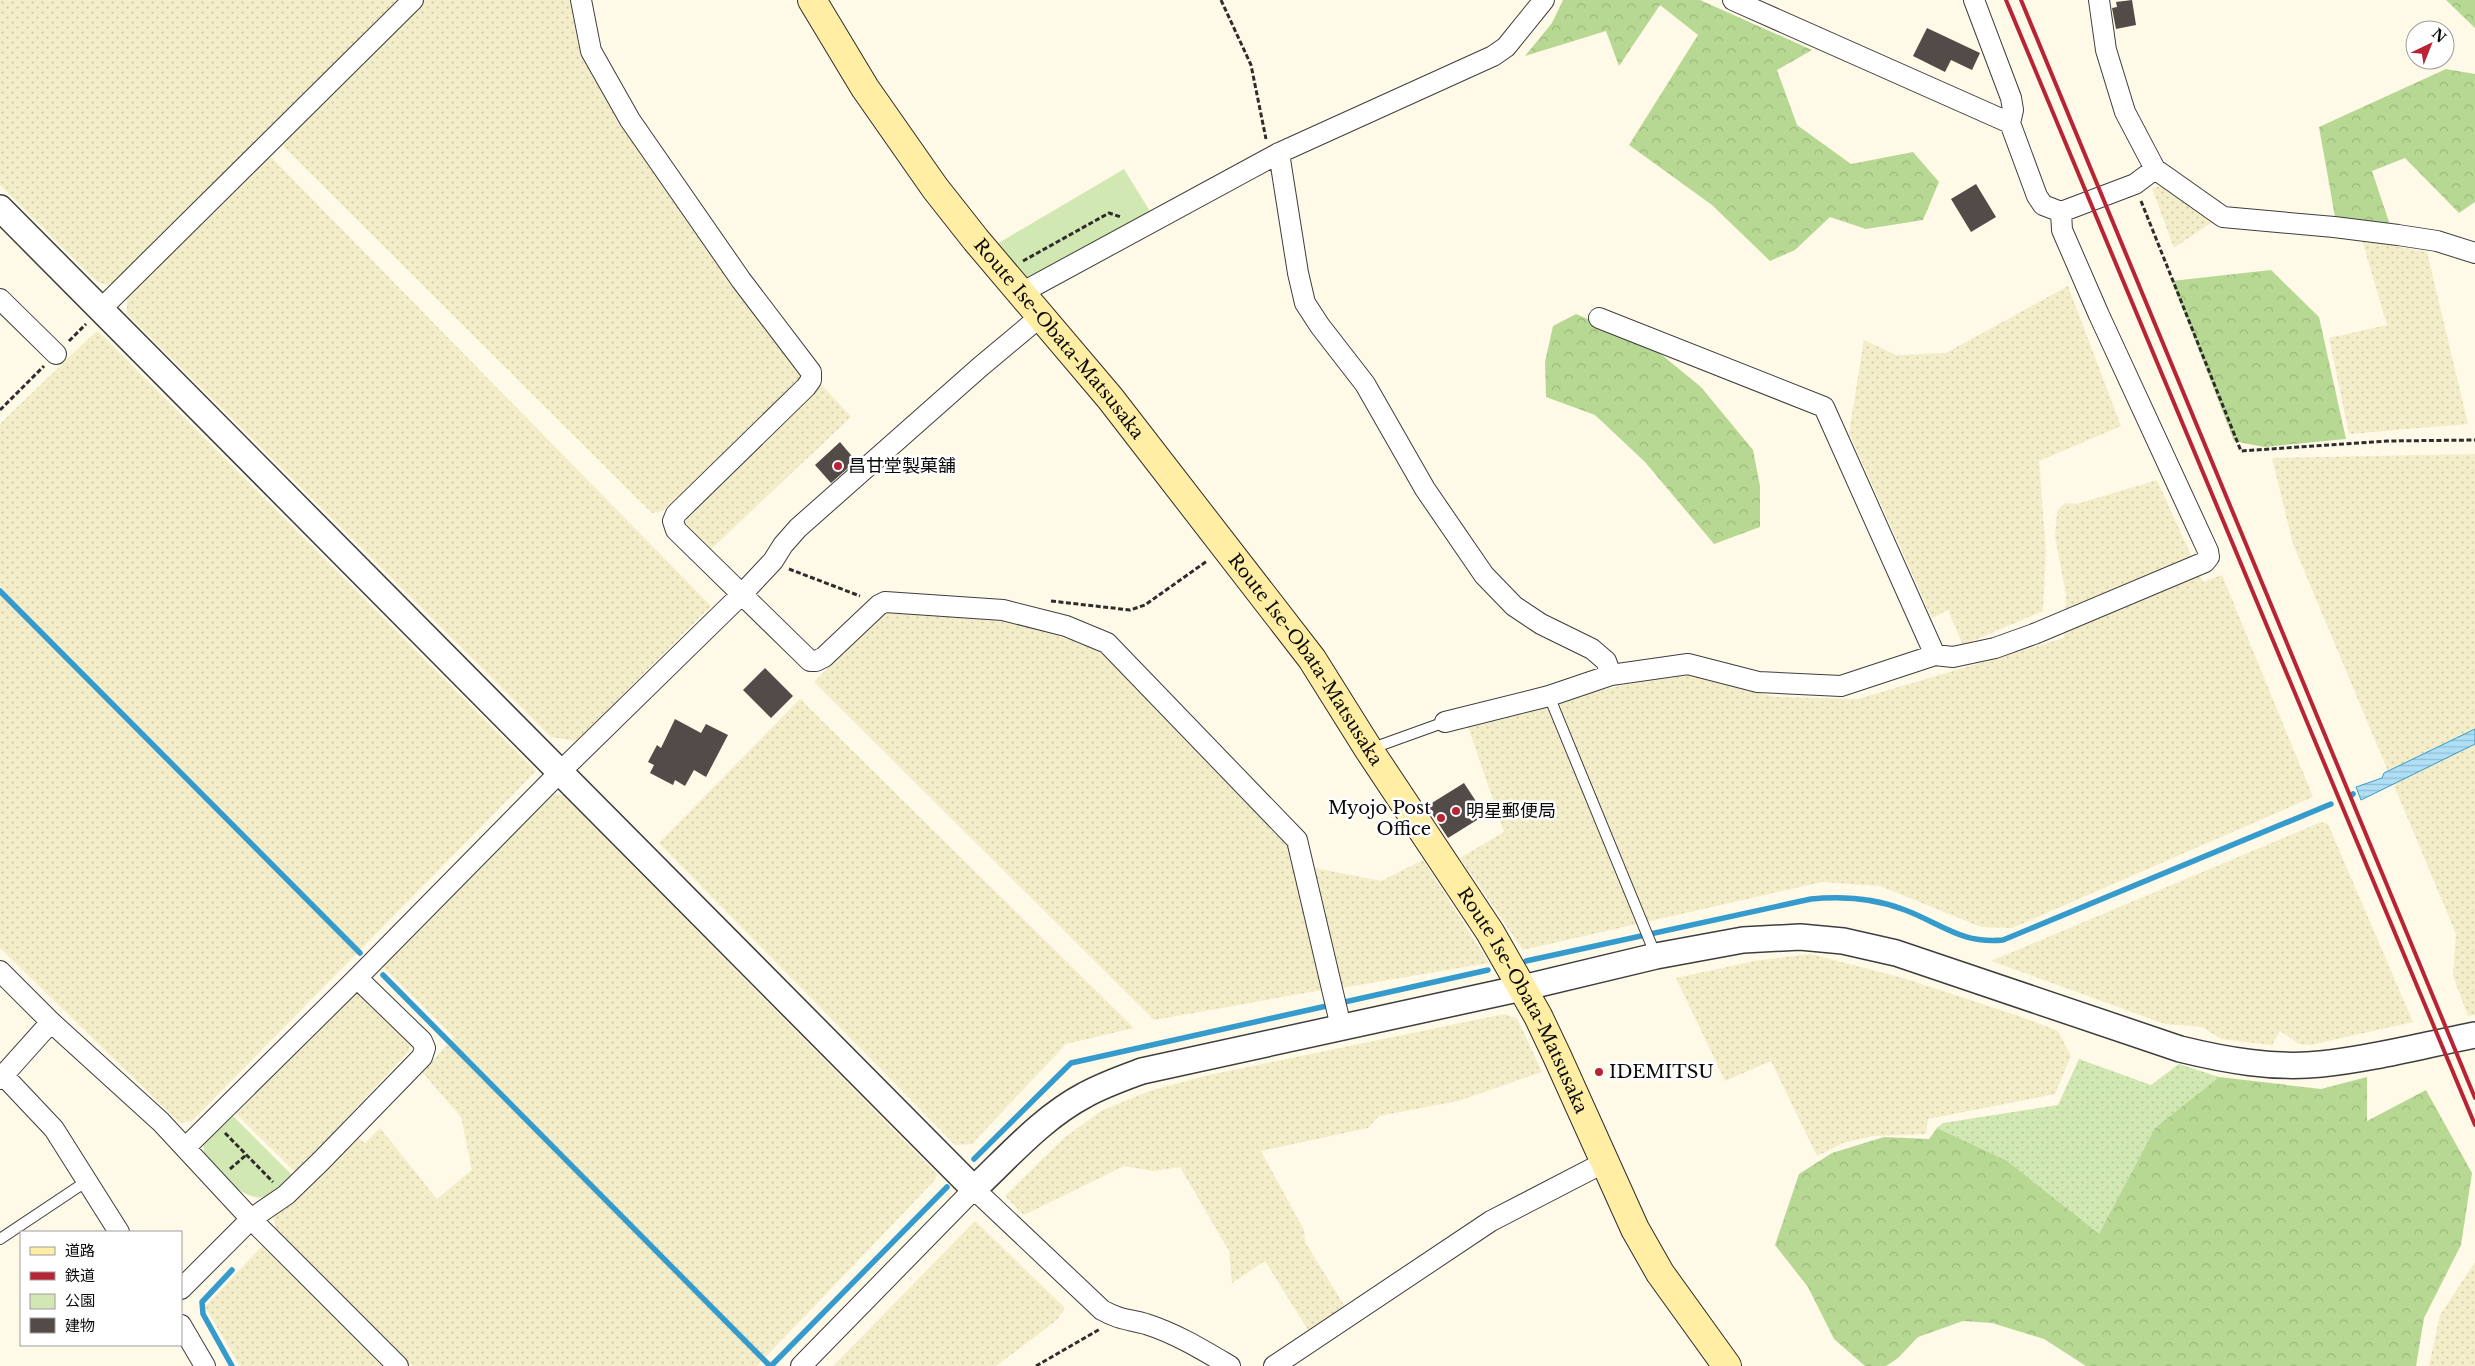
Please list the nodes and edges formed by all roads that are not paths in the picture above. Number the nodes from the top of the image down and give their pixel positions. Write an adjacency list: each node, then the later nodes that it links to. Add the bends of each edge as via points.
1 (413, 0): 16 (street)
2 (581, 0): 20 (street, via 591,51 630,120 741,280 810,372 811,380 806,387 676,514 676,530)
3 (812, 0): 14 (main road, Route Ise-Obata-Matsusaka, via 865,88 935,188)
4 (1544, 0): 9 (street, via 1511,41 1493,56)
5 (1733, 0): 8 (street)
6 (1974, 0): 8 (street, via 2011,98)
7 (2099, 0): 10 (street, via 2106,50 2125,112)
8 (2010, 123): 12 (street, via 2037,196 2043,205)
9 (1276, 155): 14 (street); 22 (street, via 1306,303 1365,384 1425,489 1484,574 1521,610 1541,624 1592,649 1606,661)
10 (2155, 170): 12 (street, via 2135,184); 13 (street, via 2224,217 2398,235)
11 (0, 208): 16 (street)
12 (2061, 212): 21 (street, via 2062,230 2080,272 2209,557 2205,562 1995,648 1953,657)
13 (2475, 253)
14 (1021, 293): 17 (main road, Route Ise-Obata-Matsusaka)
15 (0, 299): 19 (street)
16 (101, 309): 26 (street)
17 (1041, 316): 20 (street, via 817,511); 25 (main road, Route Ise-Obata-Matsusaka, via 1110,398 1312,659)
18 (1600, 318): 21 (street, via 1824,407)
19 (56, 354)
20 (742, 594): 26 (street); 32 (street, via 810,661 824,657 885,602 1003,610 1066,626 1107,643 1298,840)
21 (1935, 655): 22 (street, via 1841,686 1758,682 1688,664)
22 (1612, 675): 23 (street)
23 (1549, 696): 24 (street); 27 (lane)
24 (1445, 722): 25 (lane)
25 (1369, 750): 30 (main road, Route Ise-Obata-Matsusaka, via 1490,932)
26 (560, 772): 29 (street); 38 (street)
27 (1653, 949): 30 (street); 33 (street, via 1742,940 1800,938 1843,941 1896,953 2180,1049 2215,1058 2268,1064 2320,1064)
28 (0, 971): 31 (street)
29 (357, 978): 35 (street); 39 (street, via 422,1042 424,1053 286,1195)
30 (1522, 988): 32 (street); 36 (main road, Route Ise-Obata-Matsusaka)
31 (51, 1022): 34 (street); 35 (street, via 161,1122)
32 (1340, 1022): 38 (street, via 1142,1071 1113,1082 1062,1109)
33 (2475, 1035)
34 (1, 1076): 37 (street, via 54,1129)
35 (185, 1148): 39 (street)
36 (1605, 1162): 48 (street, via 1491,1221); 49 (main road, Route Ise-Obata-Matsusaka, via 1635,1229 1660,1274)
37 (87, 1181): 40 (street); 41 (lane)
38 (974, 1189): 46 (street); 47 (street, via 1102,1310 1118,1319 1146,1324 1188,1341)
39 (251, 1219): 42 (street); 45 (street)
40 (118, 1231)
41 (0, 1239)
42 (182, 1288)
43 (182, 1327): 44 (street)
44 (205, 1366)
45 (398, 1366)
46 (801, 1366)
47 (1230, 1366)
48 (1274, 1366)
49 (1727, 1366)

